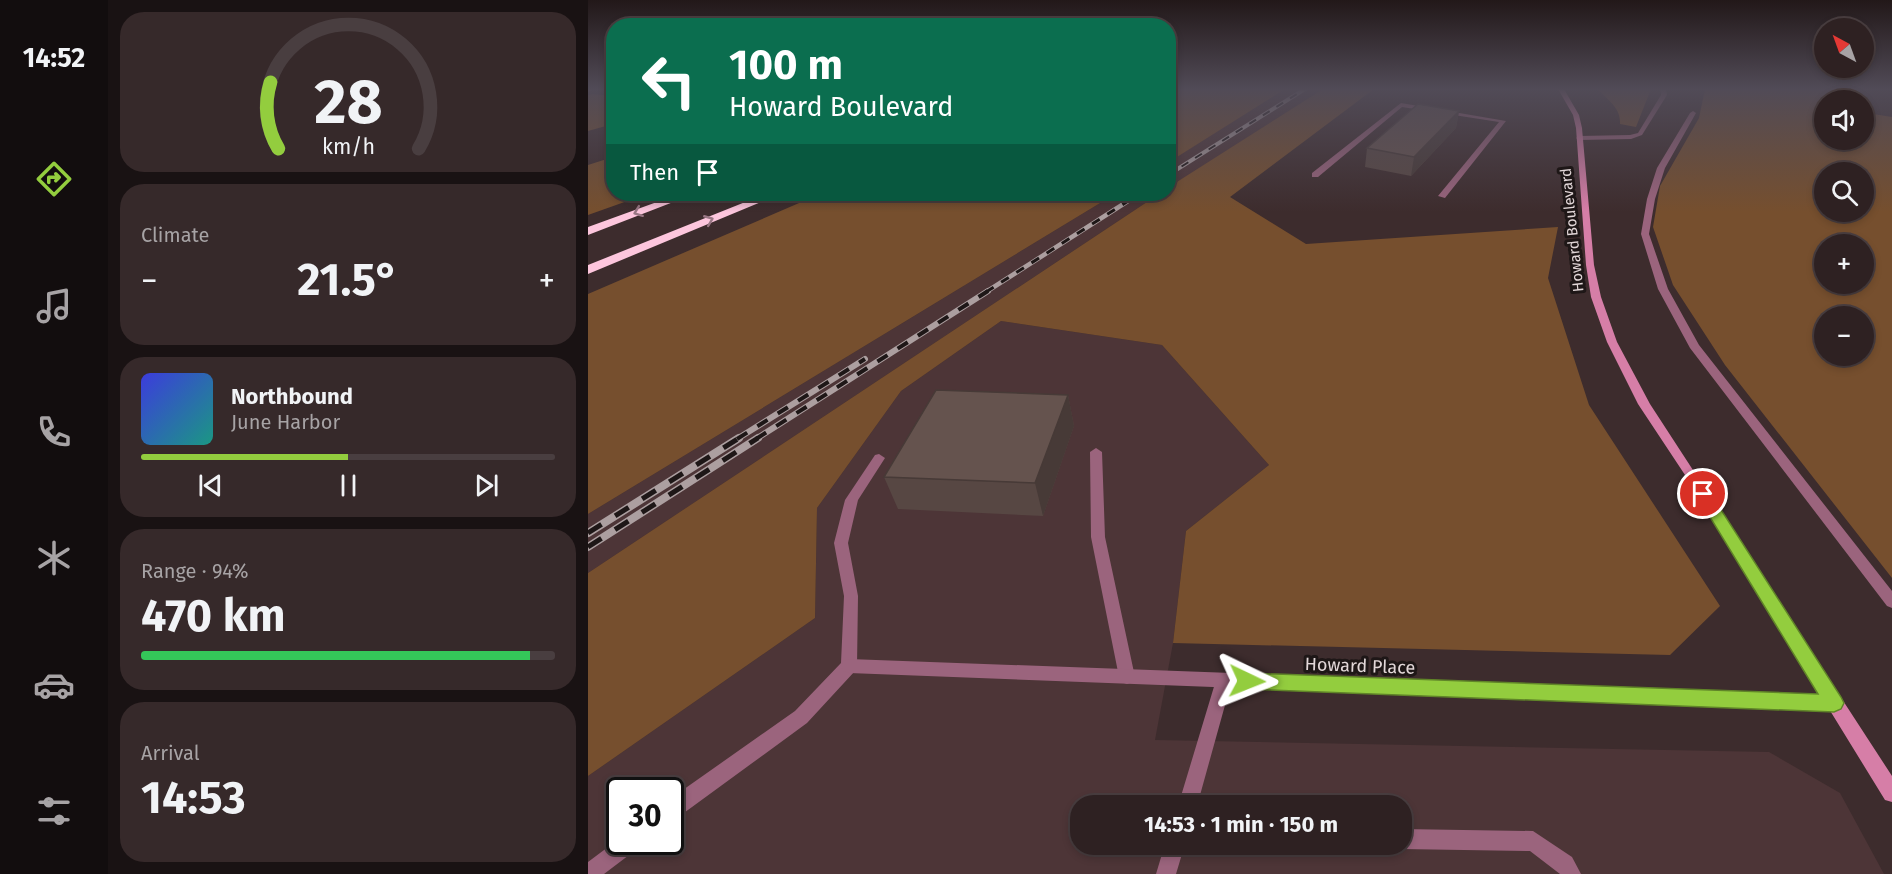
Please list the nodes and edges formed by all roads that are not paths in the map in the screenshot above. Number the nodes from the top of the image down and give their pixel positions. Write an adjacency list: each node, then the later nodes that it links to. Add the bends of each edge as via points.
1 (1371, 130): 7 (street)
2 (1496, 130): 8 (street)
3 (1578, 130): 6 (main road, Howard Boulevard)
4 (1643, 130): 6 (street, via 1631,137)
5 (1683, 130): 15 (street, via 1661,168 1645,234 1663,289 1694,346)
6 (1579, 138): 19 (main road, Howard Boulevard, via 1590,265 1596,297 1612,342 1644,404)
7 (1315, 175)
8 (1442, 196)
9 (669, 201): 11 (highway, one-way to 11)
10 (757, 201): 12 (highway, one-way to 10)
11 (588, 231)
12 (588, 270)
13 (1096, 452): 17 (street, via 1098,537)
14 (879, 458): 16 (street, via 852,500 841,543 851,596)
15 (1892, 602)
16 (849, 666): 17 (street, Howard Place); 22 (street, via 801,717)
17 (1127, 677): 18 (street, Howard Place)
18 (1224, 680): 19 (street, Howard Place); 21 (street)
19 (1834, 703): 20 (main road, Howard Boulevard)
20 (1892, 793)
21 (1190, 795)
22 (684, 801)
23 (1412, 839): 28 (street, via 1533,842 1565,864)
24 (613, 855): 26 (street)
25 (1172, 855): 27 (street)
26 (588, 874)
27 (1166, 874)
28 (1571, 874)

